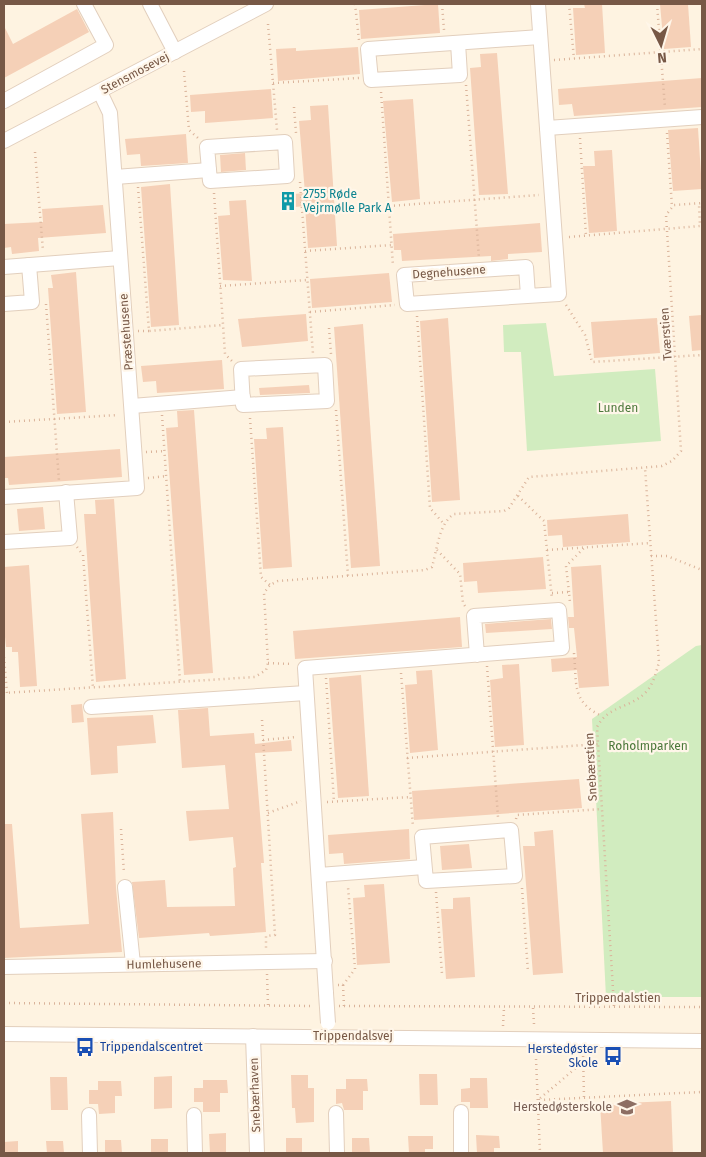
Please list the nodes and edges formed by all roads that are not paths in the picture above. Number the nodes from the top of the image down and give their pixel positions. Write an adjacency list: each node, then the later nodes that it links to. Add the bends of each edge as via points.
1 (84, 4): 9 (street, via 106,45)
2 (266, 4): 7 (street, Stensmosevej)
3 (538, 4): 5 (street)
4 (154, 5): 7 (street)
5 (540, 37): 6 (street); 11 (street)
6 (451, 44): 6 (street, via 368,49 375,78 460,75)
7 (175, 52): 8 (street, Stensmosevej)
8 (100, 92): 12 (street, Stensmosevej); 14 (street, Præstehusene, via 110,113)
9 (4, 101)
10 (702, 117): 11 (street)
11 (547, 128): 18 (street, via 559,294)
12 (4, 141)
13 (211, 175): 13 (street, via 208,147 285,142 287,176); 14 (street)
14 (115, 177): 15 (street, Præstehusene)
15 (120, 258): 16 (street); 21 (street, Præstehusene)
16 (29, 265): 17 (street); 19 (street, via 32,302)
17 (4, 267)
18 (528, 296): 18 (street, Degnehusene, via 526,267 404,275 411,304)
19 (4, 304)
20 (246, 401): 20 (street, via 241,369 325,364 327,401); 21 (street, via 162,404)
21 (132, 410): 22 (street, Præstehusene, via 138,488)
22 (63, 492): 23 (street); 24 (street, via 70,538)
23 (4, 497)
24 (4, 542)
25 (482, 654): 25 (street, via 474,616 559,610 562,648); 26 (street, via 305,668)
26 (306, 693): 27 (street); 29 (street)
27 (91, 707)
28 (424, 867): 28 (street, via 426,881 515,876 505,830 422,836); 29 (street)
29 (319, 875): 31 (street)
30 (125, 887): 32 (street)
31 (325, 961): 32 (street, Humlehusene); 34 (street, bridge)
32 (133, 964): 33 (street, Humlehusene)
33 (4, 967)
34 (328, 1030): 36 (street, Trippendalsvej); 37 (street, Trippendalsvej)
35 (4, 1034): 36 (street, Trippendalsvej)
36 (253, 1036): 44 (street, Snebærhaven)
37 (702, 1041)
38 (461, 1112): 46 (street)
39 (336, 1113): 45 (street)
40 (89, 1115): 42 (street)
41 (194, 1115): 43 (street)
42 (90, 1153)
43 (195, 1153)
44 (257, 1153)
45 (337, 1153)
46 (461, 1153)

